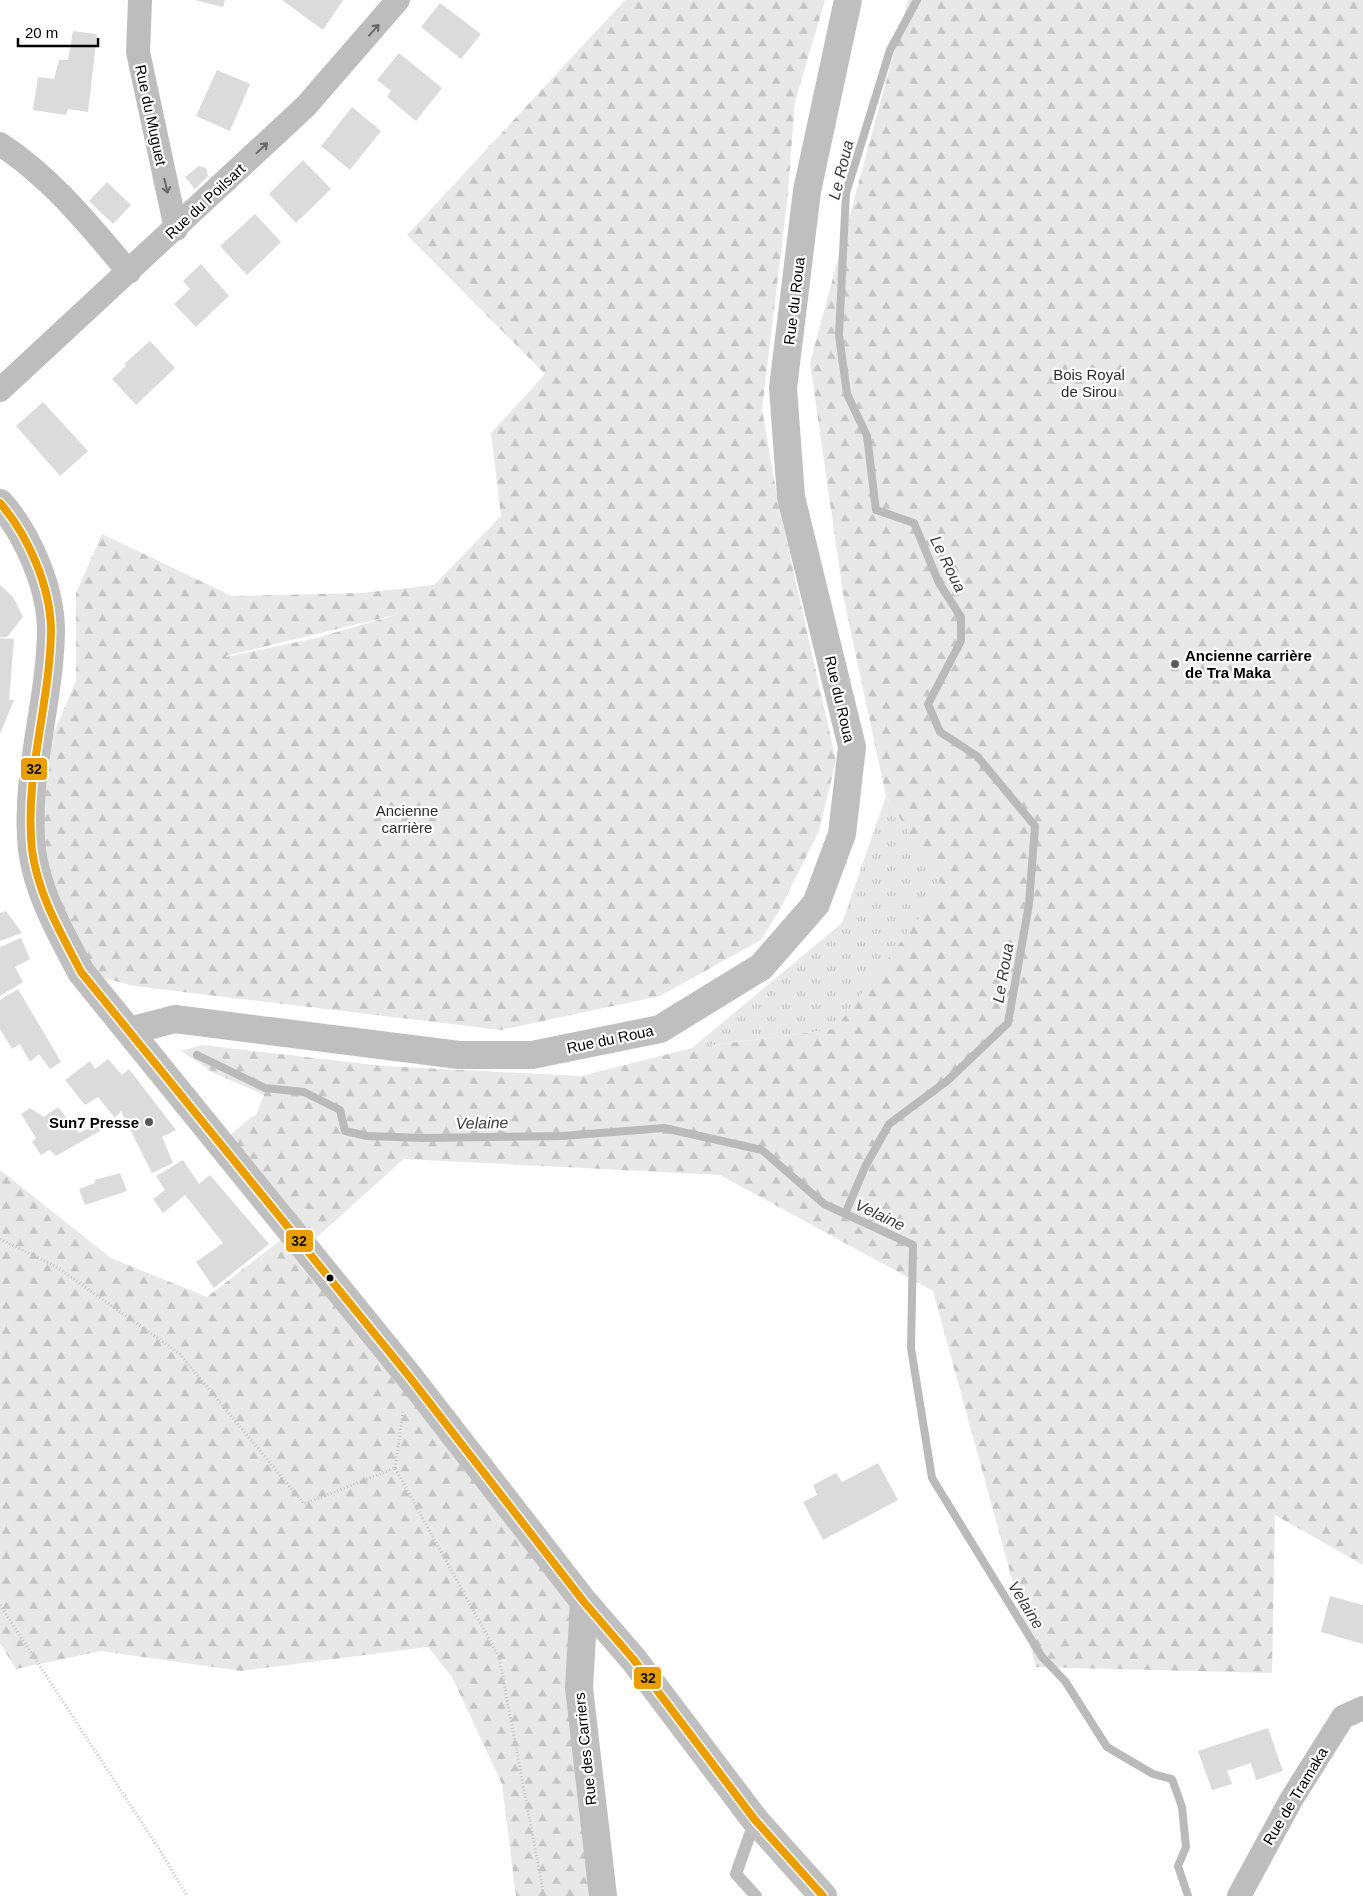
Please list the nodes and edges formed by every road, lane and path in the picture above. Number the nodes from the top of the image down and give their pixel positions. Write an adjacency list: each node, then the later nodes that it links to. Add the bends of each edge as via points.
1 (140, 0): 5 (street, Rue du Muguet, one-way to 5, via 138,52)
2 (398, 0): 5 (street, Rue du Poilsart, one-way to 2, via 306,106)
3 (848, 0): 9 (street, Rue du Roua, via 807,191 784,388 791,497 852,746 842,834 816,904 761,967 660,1029 532,1055 459,1055 175,1019)
4 (0, 144): 6 (street, via 60,191)
5 (176, 229): 6 (street, Rue du Poilsart)
6 (129, 272): 7 (street, Rue du Poilsart)
7 (0, 390)
8 (0, 503): 9 (street, via 31,551 45,591 51,630 31,785 32,850 44,901 82,972)
9 (129, 1032): 11 (street)
10 (0, 1238): 12 (path, via 55,1266 179,1354 304,1504)
11 (408, 1375): 12 (path); 13 (street)
12 (395, 1468): 18 (path, via 499,1656)
13 (584, 1602): 16 (street, via 634,1660); 19 (street, Rue des Carriers, via 579,1688)
14 (0, 1605): 17 (path, via 162,1852)
15 (1363, 1708): 22 (street, Rue de Tramaka, via 1343,1717 1291,1800)
16 (755, 1820): 20 (lane, via 736,1874); 21 (street)
17 (187, 1896)
18 (544, 1896)
19 (603, 1896)
20 (756, 1896)
21 (823, 1896)
22 (1239, 1896)

